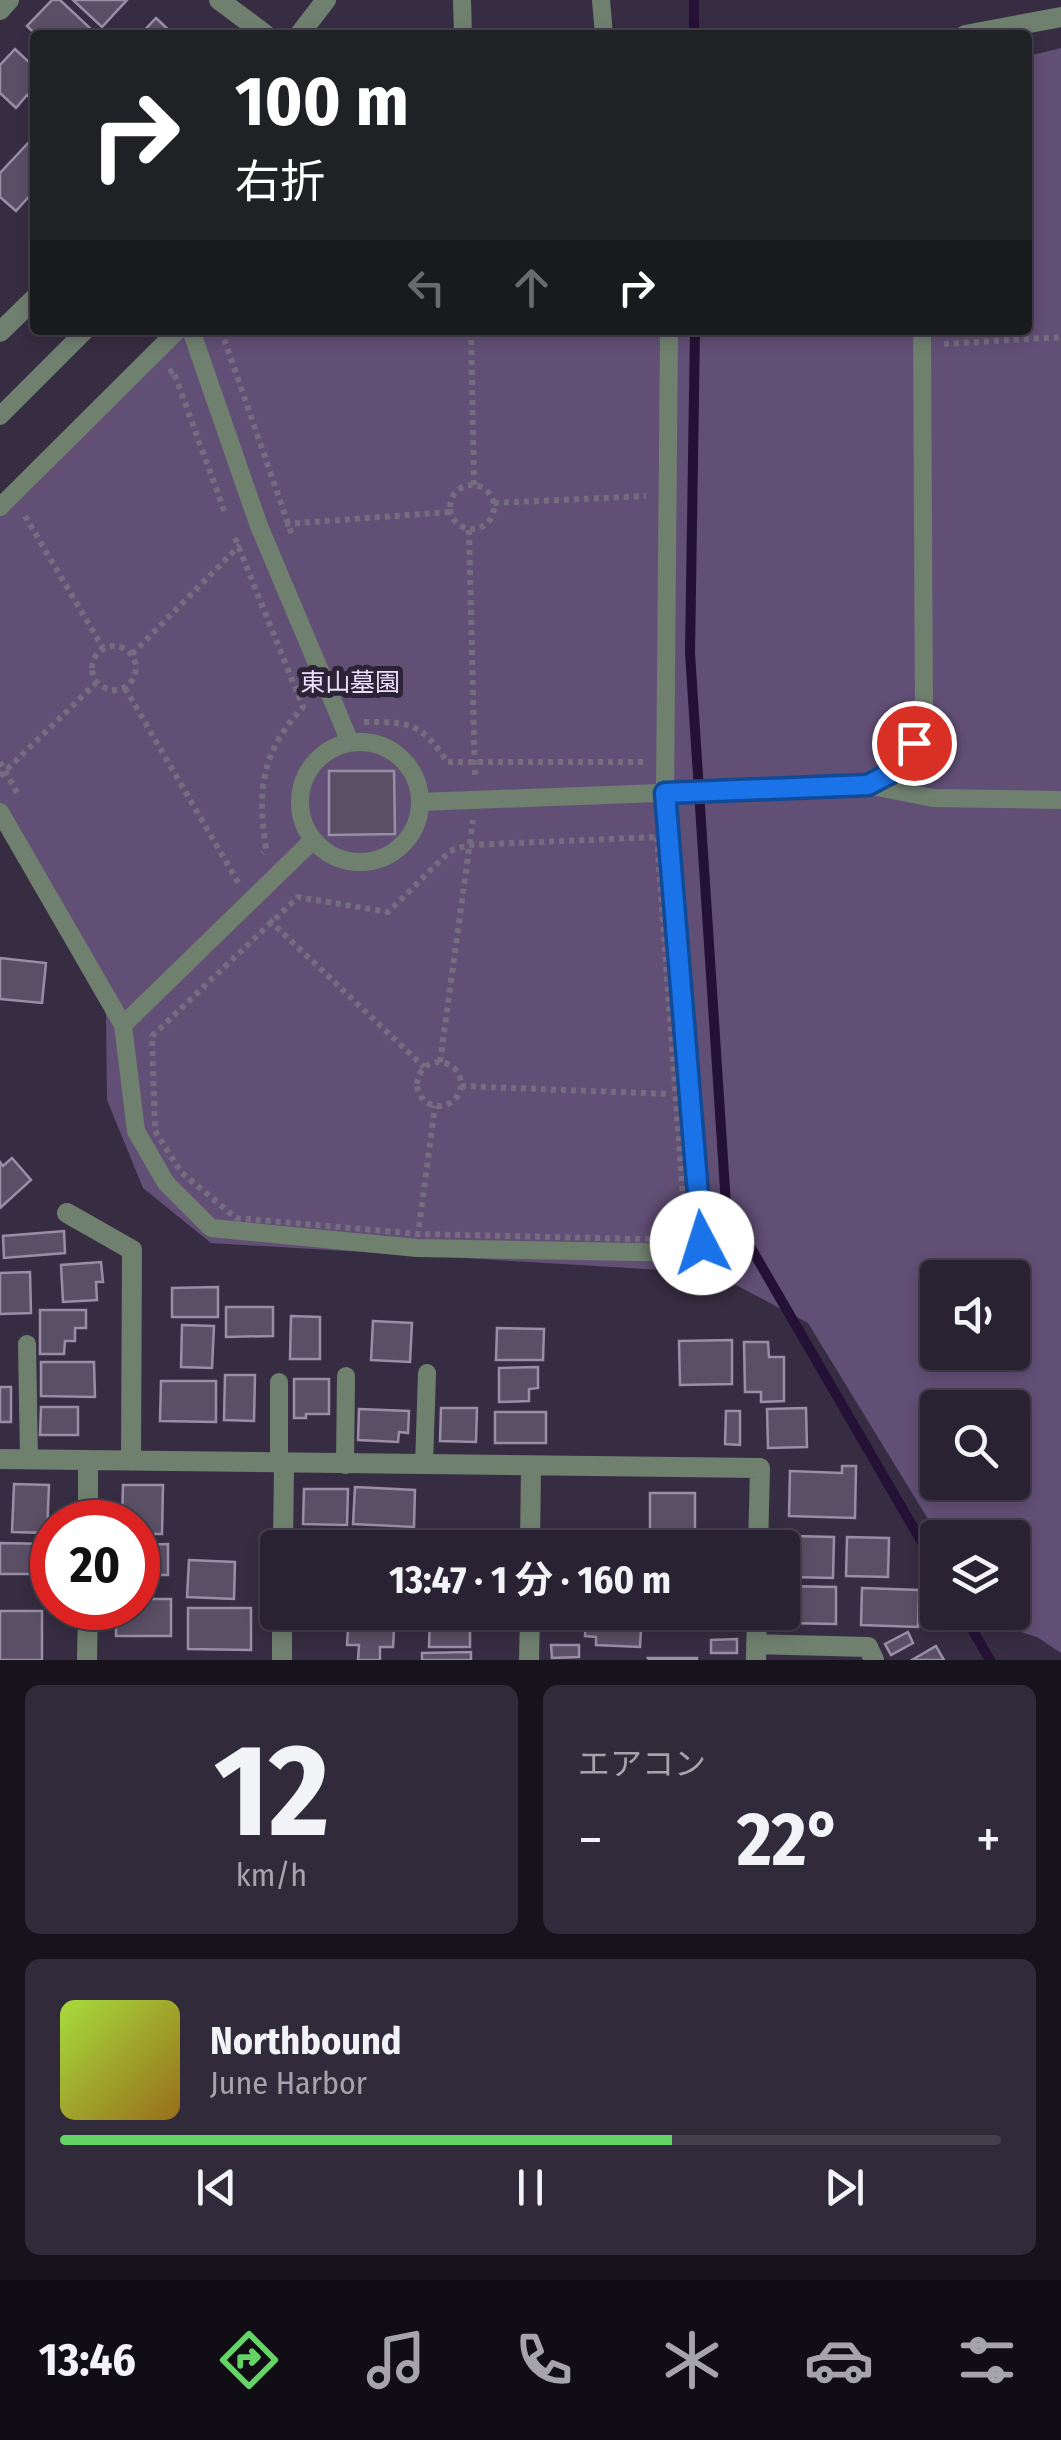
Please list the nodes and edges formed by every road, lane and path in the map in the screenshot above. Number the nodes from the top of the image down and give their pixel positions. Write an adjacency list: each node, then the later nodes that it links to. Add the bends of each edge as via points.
1 (8, 0): 6 (street)
2 (219, 0): 8 (street)
3 (326, 0): 9 (street)
4 (462, 0): 10 (lane)
5 (601, 0): 11 (lane)
6 (0, 10)
7 (1061, 17): 12 (street)
8 (259, 30)
9 (302, 30)
10 (463, 30)
11 (604, 30)
12 (992, 30)
13 (30, 303): 14 (street)
14 (0, 332)
15 (81, 335): 24 (lane)
16 (173, 335): 27 (lane)
17 (193, 335): 35 (lane, via 259,526)
18 (223, 335): 31 (path)
19 (472, 335): 25 (path)
20 (669, 335): 26 (lane)
21 (922, 337): 22 (path); 39 (lane, via 924,720 904,766)
22 (1061, 338)
23 (159, 383): 46 (path, via 173,370 303,707 265,766 260,806 266,849)
24 (0, 416)
25 (474, 485): 28 (path); 28 (path, via 451,498 453,520 469,530 483,527)
26 (668, 495): 28 (path); 40 (lane)
27 (6, 501): 29 (path)
28 (494, 503)
29 (24, 514): 30 (path); 32 (path)
30 (12, 526)
31 (295, 542)
32 (103, 648): 33 (path, via 91,671); 33 (path, via 132,654 134,679 115,691)
33 (96, 682): 38 (path)
34 (359, 722): 37 (path, via 405,722 434,740 448,762)
35 (350, 742): 42 (lane, via 391,750 417,782); 45 (lane, via 330,749 303,780 302,822)
36 (0, 762): 38 (path)
37 (653, 762)
38 (2, 773): 43 (path)
39 (868, 785): 40 (lane); 41 (lane, via 933,798)
40 (665, 793): 42 (lane); 51 (lane)
41 (1061, 800)
42 (420, 802): 45 (lane, via 405,841 370,862 338,858)
43 (24, 804)
44 (0, 812): 49 (lane)
45 (312, 840): 49 (lane)
46 (256, 859)
47 (246, 869): 48 (path)
48 (222, 892)
49 (123, 1024): 54 (lane, via 136,1132 166,1183 211,1228)
50 (462, 1086): 51 (path); 52 (path, via 458,1098); 52 (path, via 452,1065 424,1068 418,1090)
51 (682, 1094): 54 (path, via 686,1240); 54 (lane, via 702,1243 695,1253); 54 (path, via 657,837 469,845 450,851 388,912 298,897 152,1036 155,1131 181,1172 236,1218)
52 (435, 1106): 54 (path)
53 (67, 1213): 62 (street, via 132,1250)
54 (418, 1241)
55 (27, 1344): 60 (lane)
56 (427, 1373): 65 (lane)
57 (346, 1376): 64 (lane)
58 (279, 1382): 63 (lane)
59 (0, 1459): 60 (street)
60 (29, 1460): 61 (street)
61 (88, 1460): 62 (street); 67 (street)
62 (131, 1462): 63 (street)
63 (282, 1464): 64 (street); 68 (street)
64 (345, 1465): 65 (street)
65 (424, 1466): 66 (street)
66 (531, 1466): 69 (street); 70 (street, via 760,1468)
67 (88, 1500)
68 (283, 1530)
69 (530, 1530)
70 (758, 1530)
71 (88, 1630): 75 (street)
72 (282, 1630): 76 (street)
73 (530, 1630): 77 (street)
74 (756, 1652): 78 (street, via 868,1648)
75 (87, 1660)
76 (282, 1660)
77 (529, 1660)
78 (874, 1660)

